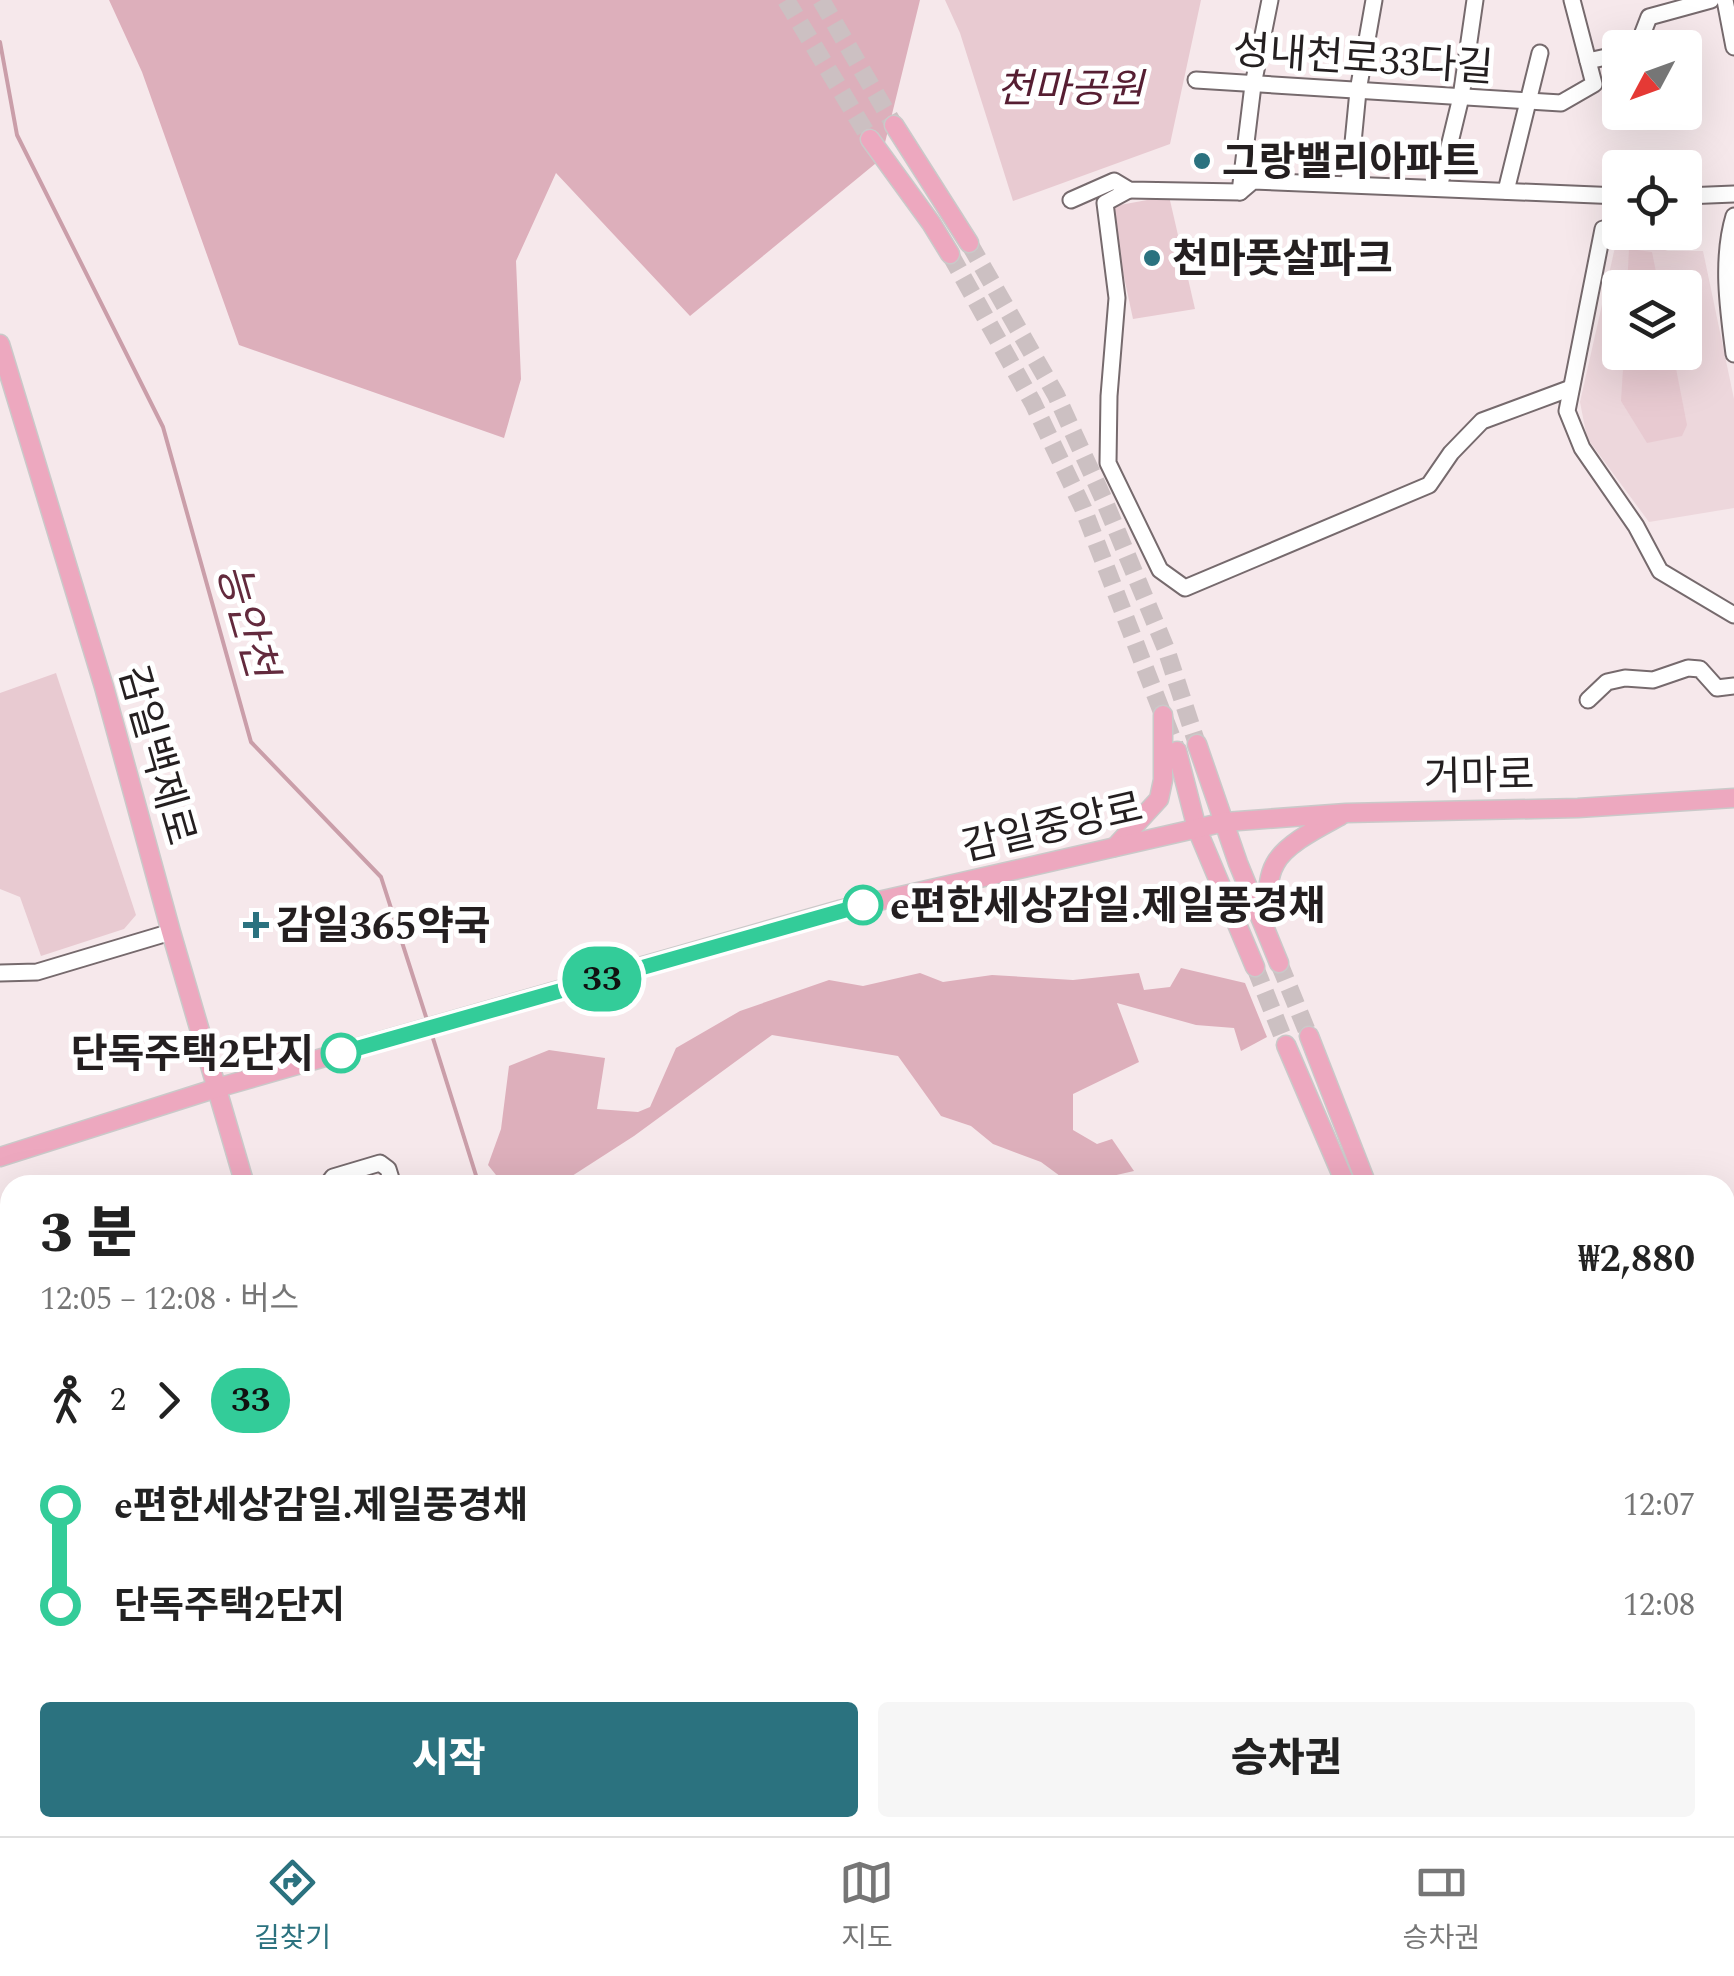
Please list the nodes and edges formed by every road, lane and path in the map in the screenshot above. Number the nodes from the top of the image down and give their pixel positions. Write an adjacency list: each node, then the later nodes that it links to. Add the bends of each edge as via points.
1 (1270, 0): 13 (street)
2 (1374, 0): 14 (street)
3 (1475, 0): 15 (street)
4 (1572, 0): 11 (street)
5 (1711, 0): 7 (street, via 1649,17)
6 (1725, 0): 8 (street)
7 (1644, 30)
8 (1734, 47)
9 (1540, 54): 16 (street, 성내천로33다길)
10 (1602, 58): 11 (street)
11 (1588, 61): 16 (street, 성내천로33다길, via 1594,84 1561,103)
12 (1196, 80): 13 (street, 성내천로33다길)
13 (1254, 84): 14 (street, 성내천로33다길); 23 (street)
14 (1358, 91): 15 (street, 성내천로33다길); 19 (street)
15 (1461, 97): 16 (street, 성내천로33다길); 20 (street)
16 (1526, 101): 22 (street)
17 (894, 125): 30 (main road)
18 (870, 139): 31 (main road)
19 (1349, 184): 20 (street); 23 (street, via 1253,181)
20 (1439, 188): 22 (street)
21 (1129, 190): 23 (street); 27 (street, via 1114,181); 34 (street, via 1105,203 1117,298 1108,462 1160,570 1184,588 1428,485 1482,421)
22 (1506, 191): 25 (street)
23 (1240, 192)
24 (1734, 194): 26 (street)
25 (1602, 195)
26 (1702, 195)
27 (1071, 200)
28 (1734, 216): 33 (street, via 1728,235)
29 (1602, 234): 34 (street)
30 (969, 243)
31 (950, 254)
32 (0, 344): 47 (main road, 감일백제로)
33 (1734, 354)
34 (1571, 388): 35 (street, via 1566,411 1582,448 1660,571)
35 (1734, 614)
36 (1734, 686): 37 (street, via 1717,688 1700,670 1688,668 1653,680 1607,682)
37 (1588, 700)
38 (1162, 715): 45 (main road, via 1159,799)
39 (1197, 744): 43 (main road)
40 (1177, 750): 44 (main road)
41 (1734, 798): 42 (main road, 거마로)
42 (1346, 812): 43 (main road, 거마로); 46 (main road, via 1275,863)
43 (1225, 822): 44 (main road, 감일중앙로); 46 (main road)
44 (1196, 829): 45 (main road, 감일중앙로); 49 (main road)
45 (1115, 847): 53 (main road, 감일중앙로, via 839,910)
46 (1266, 926): 48 (main road)
47 (171, 932): 50 (street, via 37,972); 53 (main road, 감일백제로)
48 (1280, 962)
49 (1256, 967)
50 (0, 973)
51 (1309, 1036): 59 (main road)
52 (1286, 1044): 58 (main road)
53 (218, 1088): 54 (main road, 감일중앙로); 55 (main road, 감일백제로)
54 (0, 1156)
55 (242, 1175)
56 (340, 1175): 57 (street, via 380,1163)
57 (390, 1175)
58 (1342, 1175)
59 (1363, 1175)

